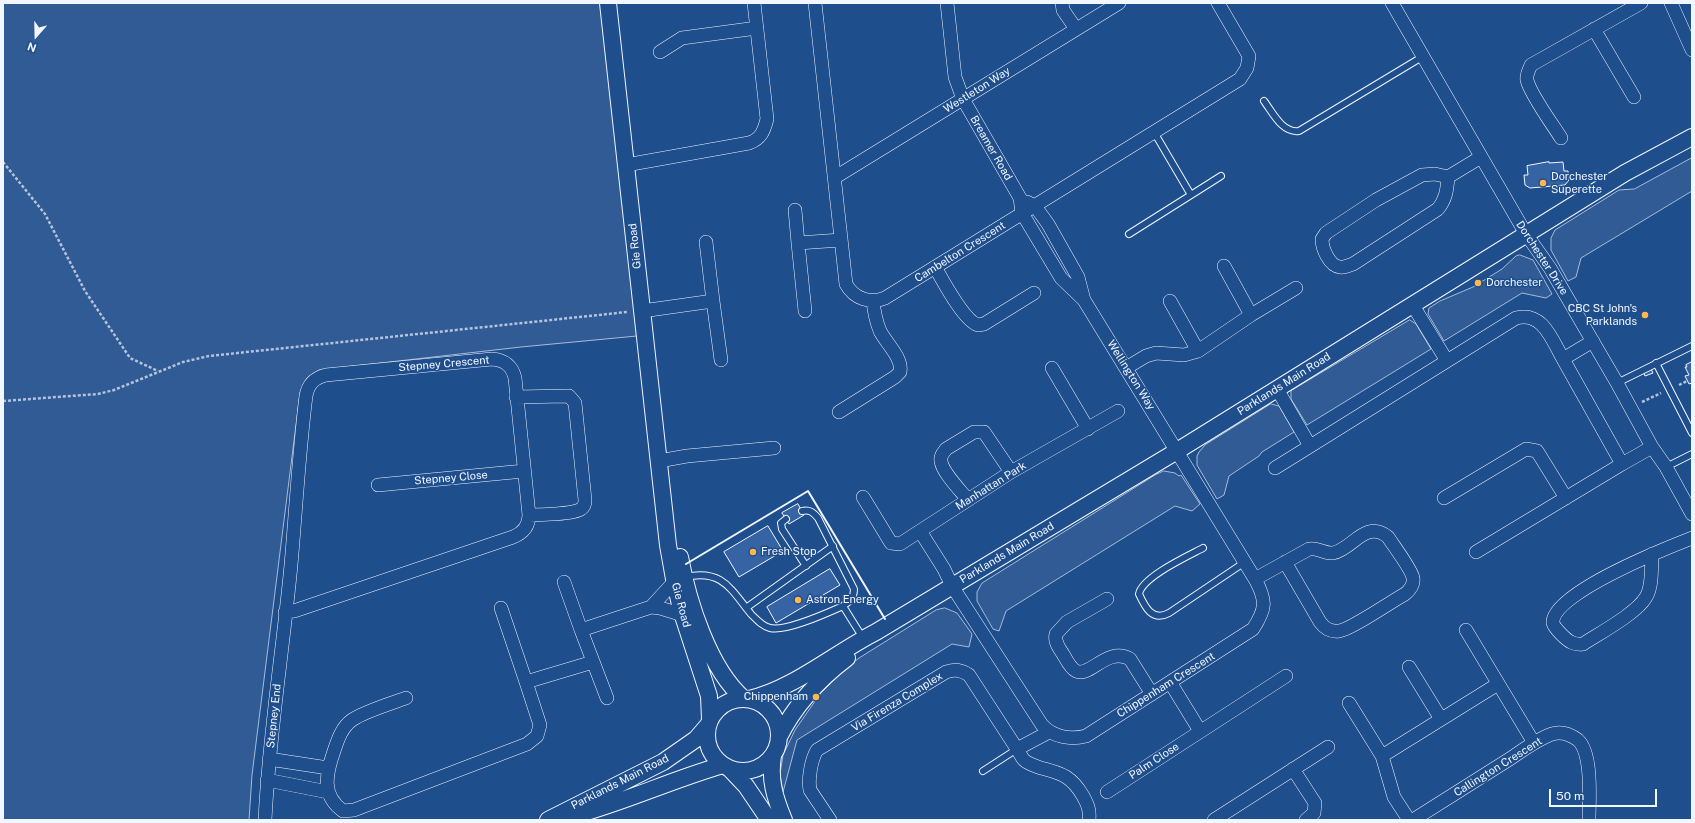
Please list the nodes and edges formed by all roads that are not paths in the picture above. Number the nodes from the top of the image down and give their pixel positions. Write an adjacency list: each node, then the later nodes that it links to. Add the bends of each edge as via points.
1 (608, 3): 24 (street, Gie Road)
2 (754, 3): 11 (street)
3 (815, 3): 27 (street)
4 (947, 3): 18 (street, Breamer Road, via 955,77)
5 (1062, 3): 12 (street, via 1063,10)
6 (1119, 3): 12 (street, Westleton Way)
7 (1218, 3): 20 (street, Cambelton Crescent, via 1247,52 1249,60 1246,72 1240,79)
8 (1392, 3): 16 (street, Dorchester Drive)
9 (1641, 3): 13 (street)
10 (1671, 3): 14 (street)
11 (757, 28): 15 (street, via 682,38); 24 (street, via 767,119 760,137 749,144 655,160)
12 (1076, 29): 18 (street, Westleton Way)
13 (1594, 29): 17 (street); 22 (street, via 1532,65 1529,70 1527,81)
14 (1692, 50)
15 (660, 52)
16 (1422, 57): 19 (lane, via 1300,131 1290,130 1280,124); 23 (street, Dorchester Drive)
17 (1634, 97)
18 (963, 99): 27 (street, Westleton Way); 29 (street, Breamer Road)
19 (1264, 101)
20 (1154, 132): 28 (lane); 30 (street, Cambelton Crescent)
21 (1692, 137): 34 (street, Parklands Main Road, via 1625,173)
22 (1561, 138)
23 (1481, 157): 26 (street); 34 (street, Dorchester Drive)
24 (625, 160): 47 (street, Gie Road)
25 (1221, 176): 28 (lane)
26 (1448, 177): 26 (street, via 1446,196 1438,209 1353,264 1335,266 1324,252 1322,239 1326,233 1376,200 1422,176 1435,174)
27 (834, 178): 35 (street)
28 (1191, 195): 33 (lane)
29 (1020, 198): 30 (street); 32 (street, Breamer Road)
30 (1035, 206): 32 (street, Cambelton Crescent); 42 (street, Wellington Way, via 1078,277)
31 (795, 210): 37 (street)
32 (1022, 214): 39 (street, Cambelton Crescent); 42 (street, Wellington Way, via 1061,278)
33 (1129, 234)
34 (1526, 234): 46 (street, Parklands Main Road); 50 (street, Dorchester Drive, via 1550,268)
35 (841, 240): 37 (street); 44 (street, via 848,287 858,297)
36 (706, 242): 43 (street)
37 (798, 243): 48 (street)
38 (1224, 266): 49 (street)
39 (935, 267): 41 (street, via 957,304 971,322 978,326); 44 (street, Cambelton Crescent, via 886,298)
40 (1296, 288): 49 (street)
41 (1034, 293)
42 (1084, 300): 58 (street, Wellington Way)
43 (713, 301): 47 (street); 54 (street)
44 (873, 301): 63 (street, via 880,332 899,363 900,372)
45 (1170, 301): 52 (street)
46 (1412, 304): 55 (street); 60 (street, Parklands Main Road)
47 (642, 311): 71 (street, Gie Road)
48 (804, 311)
49 (1251, 316): 52 (street)
50 (1593, 341): 53 (street); 59 (street, Dorchester Drive)
51 (1692, 346): 56 (lane)
52 (1198, 351): 58 (street, via 1184,355 1156,353)
53 (1563, 359): 55 (street, via 1541,323 1526,316 1516,318); 72 (street)
54 (721, 360)
55 (1447, 361): 66 (street)
56 (1656, 363): 59 (lane); 65 (lane)
57 (1052, 368): 64 (street)
58 (1126, 368): 69 (street, Wellington Way)
59 (1617, 383): 67 (street, Dorchester Drive)
60 (1276, 389): 66 (street); 69 (street, Parklands Main Road)
61 (516, 397): 75 (street, Stepney Crescent); 85 (street, via 569,396 575,403 584,506 579,510 567,512); 105 (street, Stepney Crescent, via 515,378 511,368 503,361 492,358 326,375 315,379 308,387 306,396)
62 (1118, 410): 64 (street, Manhattan Park)
63 (839, 412)
64 (1088, 429): 76 (street, Manhattan Park)
65 (1692, 433)
66 (1310, 446): 74 (street)
67 (1652, 447): 72 (street); 73 (street, Dorchester Drive)
68 (774, 448): 71 (street)
69 (1177, 451): 93 (street, Chippenham Crescent); 99 (street, Parklands Main Road)
70 (1692, 454): 73 (lane)
71 (659, 461): 97 (street, Gie Road, via 668,545)
72 (1622, 464): 80 (street)
73 (1666, 467): 81 (street, Dorchester Drive)
74 (1276, 468)
75 (524, 471): 77 (street, Stepney Close); 85 (street, Stepney Crescent)
76 (1011, 472): 82 (street, Manhattan Park); 82 (street, via 984,432 974,432 946,449 941,462)
77 (378, 485)
78 (863, 497): 87 (street, Manhattan Park, via 891,543 900,544)
79 (1444, 498): 80 (street, via 1526,449 1537,451)
80 (1566, 498): 91 (street)
81 (1688, 499): 84 (street, Dorchester Drive)
82 (968, 500): 87 (street, Manhattan Park)
83 (802, 511): 89 (lane, via 813,512)
84 (1692, 514)
85 (529, 515): 105 (street, via 527,525 517,535)
86 (786, 519): 95 (lane, via 781,523 782,529)
87 (920, 531): 99 (street)
88 (1692, 538): 92 (street)
89 (833, 546): 95 (lane); 101 (lane, via 854,589 851,600)
90 (1203, 548): 93 (lane, via 1163,570 1142,586 1139,594 1151,613 1162,616 1169,613)
91 (1476, 552)
92 (1652, 554): 92 (street, via 1647,597 1636,609 1583,644 1575,645 1557,630 1553,623 1554,618 1568,601 1603,578)
93 (1245, 562): 96 (street, Chippenham Crescent)
94 (1285, 562): 94 (street, via 1308,549 1334,552 1368,532 1378,531 1392,542 1413,578 1411,587 1405,594 1337,632 1320,622); 96 (street)
95 (806, 566): 104 (lane)
96 (1255, 579): 114 (street, Chippenham Crescent, via 1264,599 1263,612 1253,630)
97 (680, 580): 103 (street); 104 (lane, via 701,574 722,580); 106 (street, Gie Road); 119 (street, Gie Road, via 715,661 734,690)
98 (564, 582): 107 (street)
99 (952, 586): 109 (street, Parklands Main Road); 124 (street)
100 (1107, 599): 116 (street, via 1067,622 1056,634 1056,642 1069,664 1079,672 1109,657 1121,656 1130,659)
101 (843, 606): 104 (lane, via 782,629 770,628 759,623); 109 (lane)
102 (501, 608): 113 (street)
103 (651, 608): 106 (street); 107 (street)
104 (746, 608)
105 (286, 612): 131 (street, Stepney End)
106 (683, 616): 122 (street, Gie Road, via 709,696)
107 (581, 630): 110 (street)
108 (1466, 630): 115 (street)
109 (868, 638): 119 (street, Parklands Main Road, via 784,686); 125 (street, Parklands Main Road, via 814,686 798,705)
110 (593, 662): 113 (street); 118 (street)
111 (1409, 668): 121 (street)
112 (1286, 676): 123 (street, Palm Close)
113 (526, 682): 137 (street, via 540,726 537,736 528,744 354,810 344,811 336,806)
114 (1170, 682): 116 (street, Chippenham Crescent); 123 (street)
115 (1498, 684): 121 (street); 126 (street)
116 (1152, 694): 124 (street, Chippenham Crescent, via 1086,736 1062,737)
117 (406, 698): 133 (street, via 353,719 344,727)
118 (607, 698)
119 (747, 699): 122 (street, via 724,704); 125 (street, via 762,704 773,714 779,729)
120 (1349, 703): 130 (street)
121 (1441, 719): 130 (street)
122 (709, 722): 132 (street, via 709,746 715,758); 140 (street, Parklands Main Road, via 696,739 663,762)
123 (1200, 731): 138 (street, Palm Close)
124 (1049, 732): 128 (street)
125 (779, 737): 129 (street)
126 (1534, 743): 149 (street, Callington Crescent); 150 (street, Callington Crescent, via 1556,733 1565,734 1580,744 1587,768)
127 (1328, 747): 134 (street)
128 (1018, 750): 135 (lane); 144 (street, Via Firenza Complex, via 969,675 962,670 946,672 817,750 813,756 810,790); 145 (street, Via Firenza Complex, via 1024,760 1035,766 1053,770 1077,785 1088,805)
129 (773, 756): 132 (street, via 764,765 751,770); 143 (street, via 773,790)
130 (1382, 756): 148 (street, via 1394,797)
131 (269, 760): 133 (street); 136 (street, Stepney End)
132 (726, 767): 141 (street, Parklands Main Road, via 700,771 587,813); 142 (street, via 746,786)
133 (328, 768): 137 (street)
134 (1293, 769): 146 (street); 147 (street, via 1315,804 1314,813)
135 (983, 771)
136 (267, 780): 137 (street); 139 (street, Stepney End)
137 (328, 792)
138 (1107, 792)
139 (265, 820)
140 (548, 820)
141 (556, 820)
142 (769, 820)
143 (784, 820)
144 (830, 820)
145 (1089, 820)
146 (1214, 820)
147 (1306, 820)
148 (1409, 820)
149 (1413, 820)
150 (1588, 820)

